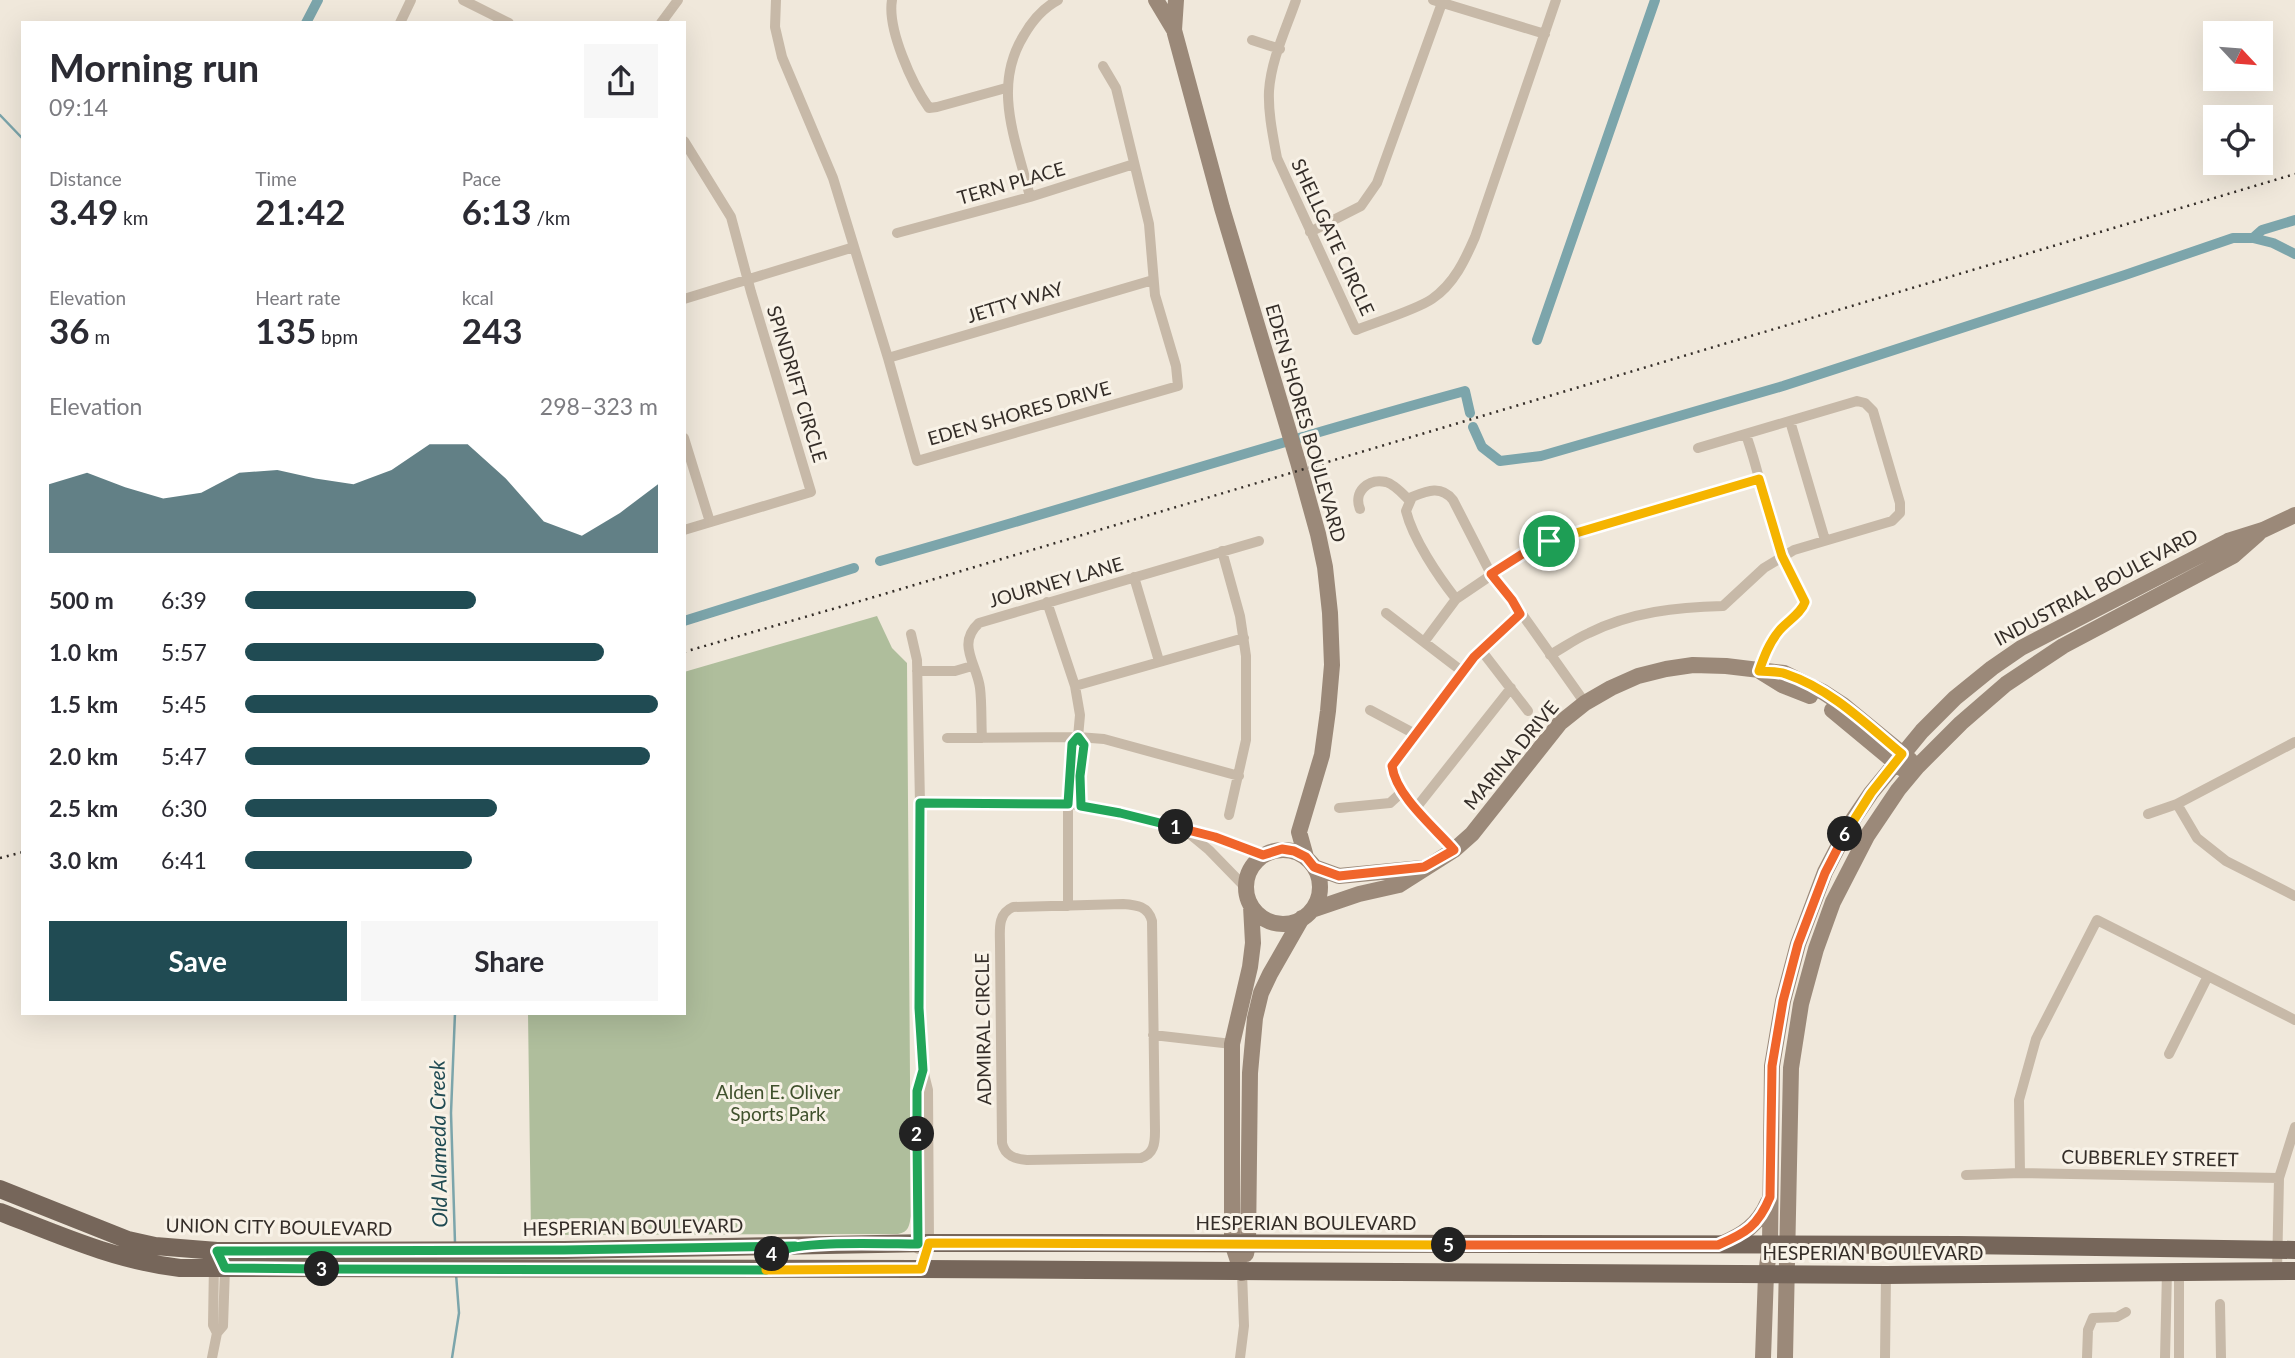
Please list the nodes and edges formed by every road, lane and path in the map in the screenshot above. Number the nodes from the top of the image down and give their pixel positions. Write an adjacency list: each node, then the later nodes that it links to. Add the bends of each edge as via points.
1 (411, 0): 12 (street)
2 (463, 0): 13 (street)
3 (678, 0): 14 (street)
4 (776, 0): 26 (street, EDEN SHORES DRIVE, via 775,27 782,57 821,147)
5 (892, 0): 20 (street, via 892,29 929,108)
6 (1058, 0): 20 (street, via 1040,13 1019,43)
7 (1156, 0): 15 (street, EDEN SHORES BOULEVARD)
8 (1176, 0): 15 (street, EDEN SHORES BOULEVARD)
9 (1296, 0): 18 (street, SHELLGATE CIRCLE)
10 (1556, 0): 16 (street)
11 (1439, 1): 16 (street); 24 (street, via 1377,183 1361,206)
12 (401, 21)
13 (505, 21)
14 (662, 21)
15 (1174, 30): 85 (street, EDEN SHORES BOULEVARD, via 1318,534 1329,602 1332,665 1328,710 1322,755)
16 (1545, 34): 24 (street, SHELLGATE CIRCLE, via 1475,237 1462,265 1430,301 1356,330)
17 (1252, 40): 18 (street)
18 (1280, 49): 24 (street, SHELLGATE CIRCLE, via 1269,90 1272,130 1277,158)
19 (1103, 66): 22 (street, EDEN SHORES DRIVE, via 1116,88)
20 (1006, 88): 23 (street)
21 (686, 144): 27 (street, via 731,217)
22 (1134, 164): 23 (street, TERN PLACE); 28 (street, EDEN SHORES DRIVE, via 1149,224)
23 (1030, 197): 25 (street, TERN PLACE)
24 (1310, 232)
25 (897, 233)
26 (854, 247): 27 (street); 30 (street, EDEN SHORES DRIVE)
27 (748, 281): 29 (street); 39 (street, SPINDRIFT CIRCLE, via 811,492)
28 (1153, 281): 30 (street, JETTY WAY); 30 (street, EDEN SHORES DRIVE, via 1178,386 917,461)
29 (686, 298)
30 (888, 358)
31 (1790, 421): 32 (street); 42 (street); 42 (street, via 1857,401 1873,411 1900,513 1892,521)
32 (1746, 435): 34 (street); 35 (street)
33 (686, 444): 39 (street)
34 (1698, 448)
35 (1759, 479): 45 (street); 46 (street, via 1549,541)
36 (1409, 500): 37 (street, via 1381,482 1360,489); 46 (street, via 1435,490 1449,495); 48 (street, via 1406,511 1413,528)
37 (1360, 509)
38 (2295, 514): 41 (street, INDUSTRIAL BOULEVARD)
39 (710, 522): 40 (street, SPINDRIFT CIRCLE)
40 (686, 529)
41 (2263, 530): 72 (street, INDUSTRIAL BOULEVARD, via 2228,541 2021,648 1955,698); 73 (street, INDUSTRIAL BOULEVARD, via 2233,556 2063,646 2006,684)
42 (1825, 540): 45 (street)
43 (1259, 541): 44 (street, JOURNEY LANE)
44 (1222, 551): 47 (street, JOURNEY LANE); 53 (street)
45 (1782, 556): 56 (street, via 1723,606 1657,611 1621,620); 60 (street, via 1805,604 1768,646)
46 (1491, 574): 48 (street); 51 (street)
47 (1134, 577): 49 (street, JOURNEY LANE); 57 (street)
48 (1456, 599): 54 (street)
49 (1047, 602): 58 (street, JOURNEY LANE, via 979,623 967,639); 62 (street)
50 (1385, 613): 54 (street)
51 (1520, 614): 55 (street); 56 (street)
52 (911, 634): 59 (street)
53 (1244, 638): 57 (street); 74 (street, via 1246,740)
54 (1424, 642): 61 (street)
55 (1481, 650): 61 (street); 63 (street)
56 (1550, 655): 64 (street)
57 (1160, 661): 62 (street)
58 (972, 666): 59 (street); 70 (street, JOURNEY LANE, via 980,687)
59 (917, 671): 76 (street)
60 (1759, 671): 64 (street, MARINA DRIVE, via 1726,666 1666,669 1638,676); 72 (street, MARINA DRIVE, via 1784,673 1823,692)
61 (1463, 672): 67 (street)
62 (1075, 686): 68 (street)
63 (1511, 688): 66 (street); 81 (street)
64 (1585, 703): 86 (street, MARINA DRIVE, via 1560,723 1472,834)
65 (1370, 710): 67 (street)
66 (1528, 711)
67 (1415, 734): 75 (street, via 1392,766)
68 (1078, 737): 70 (street); 74 (street, via 1104,739); 77 (street, via 1072,744); 79 (street, via 1084,745)
69 (947, 738): 70 (street)
70 (982, 738)
71 (2295, 742): 78 (street)
72 (1899, 758): 73 (street, MARINA DRIVE); 106 (street, INDUSTRIAL BOULEVARD, via 1837,848 1798,944 1772,1066)
73 (1914, 770): 112 (street, INDUSTRIAL BOULEVARD, via 1867,836 1833,902 1816,949 1791,1068)
74 (1239, 776): 83 (street)
75 (1402, 792): 80 (street, via 1390,803); 81 (street)
76 (920, 803): 77 (street); 108 (street, via 919,1008 928,1090)
77 (1068, 804): 79 (street); 92 (street)
78 (2177, 804): 82 (street); 91 (street, via 2197,838 2226,861)
79 (1081, 806): 84 (street)
80 (1339, 808)
81 (1416, 808): 86 (street)
82 (2148, 814)
83 (1229, 815)
84 (1184, 829): 87 (street); 90 (street)
85 (1299, 832): 87 (street); 88 (street)
86 (1454, 850): 89 (street, MARINA DRIVE)
87 (1269, 853): 88 (street, via 1288,850); 90 (street, via 1250,869)
88 (1310, 862): 89 (street, MARINA DRIVE, via 1339,876); 94 (street, via 1320,888 1318,900)
89 (1424, 867): 94 (street, MARINA DRIVE, via 1399,885)
90 (1246, 888): 93 (street)
91 (2295, 896)
92 (1068, 906): 97 (street, ADMIRAL CIRCLE, via 1138,905 1149,912); 97 (street, ADMIRAL CIRCLE, via 1013,907 1002,916 1002,1143 1006,1153 1027,1160 1147,1156 1155,1135)
93 (1251, 906): 94 (street, via 1265,920 1278,924); 98 (street, via 1251,955)
94 (1307, 914): 99 (street, via 1261,993)
95 (2208, 976): 96 (street); 100 (street); 102 (street, via 2097,920 2036,1039 2019,1100)
96 (2295, 1020)
97 (1153, 1035): 98 (street)
98 (1232, 1044): 99 (street); 109 (street)
99 (1251, 1045): 109 (street)
100 (2169, 1054)
101 (2295, 1127): 104 (street)
102 (2020, 1173): 103 (street, CUBBERLEY STREET); 104 (street, CUBBERLEY STREET)
103 (1966, 1175)
104 (2279, 1178): 115 (street)
105 (0, 1189): 116 (main road, UNION CITY BOULEVARD, via 128,1240)
106 (1770, 1197): 110 (street, via 1753,1226); 112 (street, INDUSTRIAL BOULEVARD)
107 (0, 1212): 116 (main road, UNION CITY BOULEVARD, via 122,1258 162,1266)
108 (923, 1244): 109 (main road, HESPERIAN BOULEVARD); 111 (main road, HESPERIAN BOULEVARD); 118 (street)
109 (1240, 1244): 110 (main road, HESPERIAN BOULEVARD); 123 (street)
110 (1718, 1245): 112 (main road, HESPERIAN BOULEVARD)
111 (795, 1246): 113 (main road, HESPERIAN BOULEVARD); 119 (main road, via 775,1252)
112 (1779, 1246): 114 (main road, HESPERIAN BOULEVARD); 124 (street, INDUSTRIAL BOULEVARD); 125 (street, INDUSTRIAL BOULEVARD)
113 (442, 1250): 116 (main road, UNION CITY BOULEVARD)
114 (2207, 1250): 115 (main road, HESPERIAN BOULEVARD); 120 (main road, via 2172,1260)
115 (2286, 1250): 122 (street)
116 (218, 1263): 117 (main road, UNION CITY BOULEVARD); 129 (street)
117 (442, 1269): 119 (main road, HESPERIAN BOULEVARD)
118 (921, 1269): 119 (main road, HESPERIAN BOULEVARD); 123 (main road, HESPERIAN BOULEVARD)
119 (766, 1270)
120 (2173, 1271): 122 (main road, HESPERIAN BOULEVARD); 126 (main road, HESPERIAN BOULEVARD); 135 (street); 136 (street)
121 (2295, 1271): 122 (main road, HESPERIAN BOULEVARD)
122 (2277, 1272)
123 (1242, 1273): 124 (main road, HESPERIAN BOULEVARD); 130 (street)
124 (1766, 1274): 125 (main road, HESPERIAN BOULEVARD); 131 (street, INDUSTRIAL BOULEVARD)
125 (1788, 1274): 126 (main road, HESPERIAN BOULEVARD); 132 (street, INDUSTRIAL BOULEVARD)
126 (1886, 1275): 133 (street)
127 (2220, 1304): 137 (street)
128 (2126, 1312): 134 (street, via 2093,1318)
129 (212, 1358)
130 (1240, 1358)
131 (1763, 1358)
132 (1786, 1358)
133 (1885, 1358)
134 (2087, 1358)
135 (2165, 1358)
136 (2179, 1358)
137 (2221, 1358)

